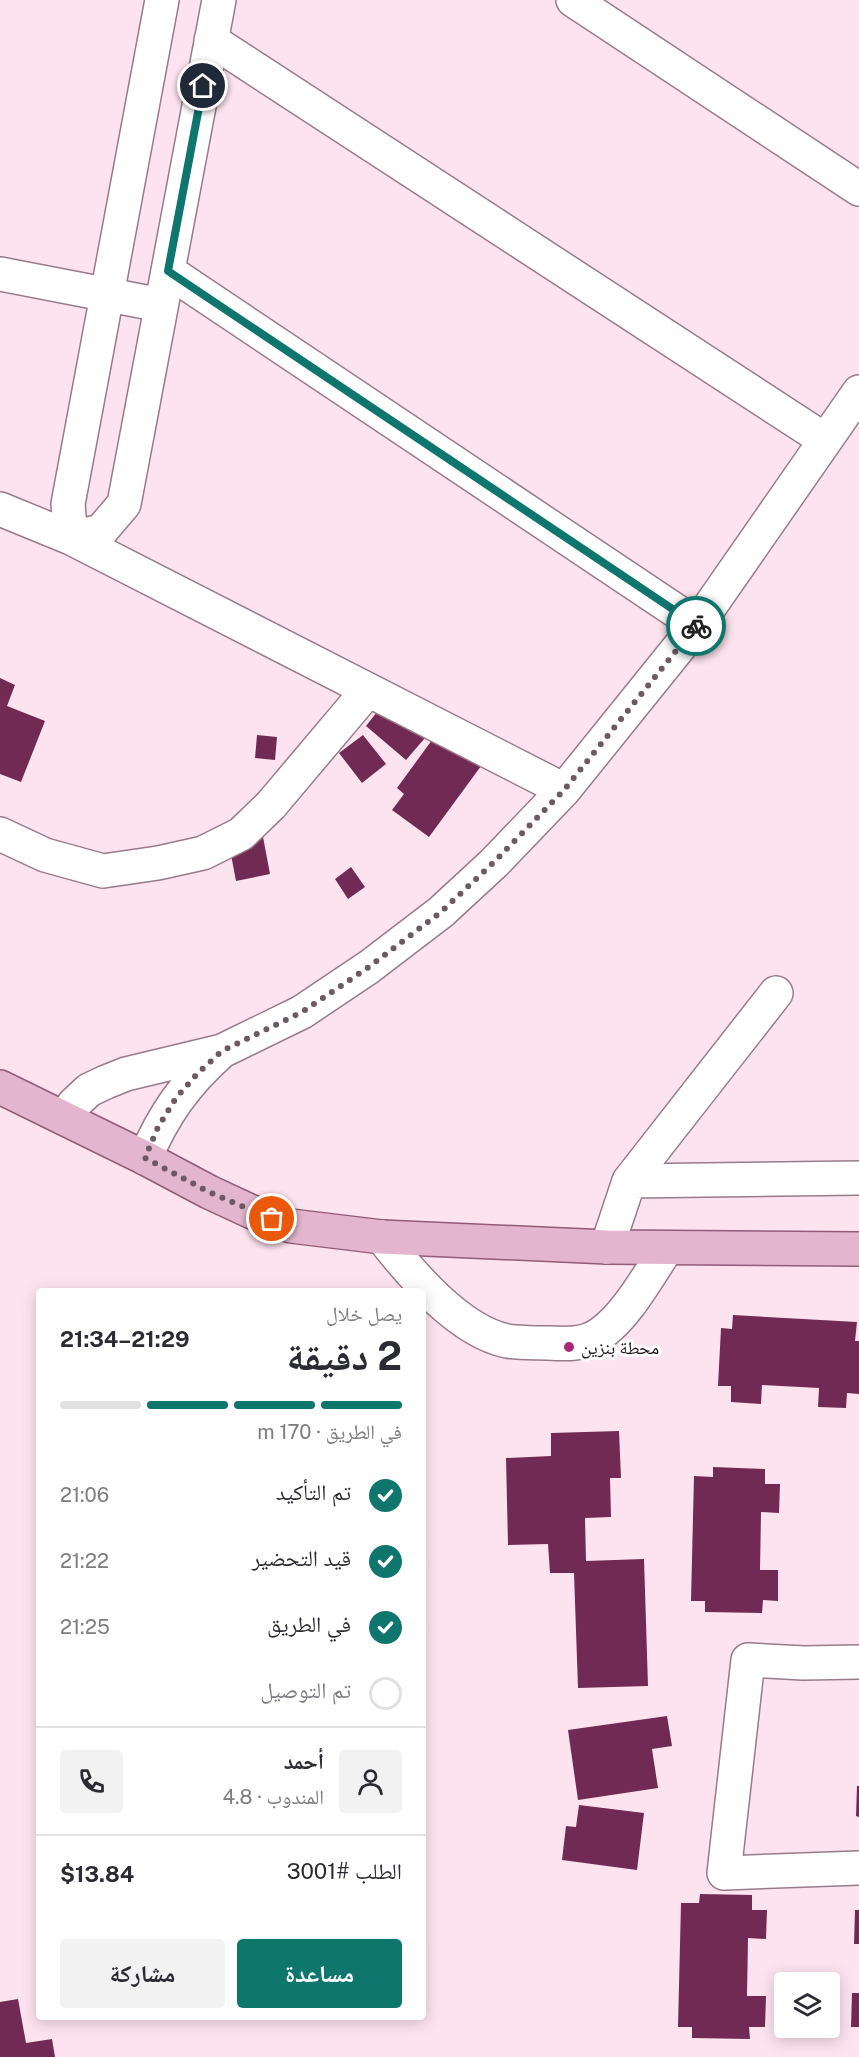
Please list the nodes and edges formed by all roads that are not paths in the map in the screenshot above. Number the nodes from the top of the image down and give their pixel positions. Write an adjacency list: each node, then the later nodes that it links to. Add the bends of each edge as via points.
1 (162, 0): 8 (street)
2 (219, 0): 4 (street)
3 (573, 0): 5 (street)
4 (211, 40): 6 (street); 11 (street)
5 (859, 189)
6 (168, 271): 9 (street); 14 (street)
7 (0, 274): 8 (street)
8 (107, 294): 9 (street); 13 (street, via 68,504)
9 (162, 305): 13 (street, via 124,504 101,531)
10 (859, 392): 11 (street)
11 (825, 440): 14 (street)
12 (0, 509): 13 (street)
13 (71, 538): 15 (street)
14 (697, 625): 16 (street)
15 (368, 690): 16 (street); 17 (street, via 271,805 240,834 203,853 103,871 45,855)
16 (564, 790): 19 (street, via 494,862 423,926 302,1012)
17 (0, 834)
18 (776, 993): 24 (street)
19 (222, 1051): 21 (street, via 106,1082 89,1090); 22 (street, via 176,1098)
20 (0, 1087): 21 (main road)
21 (64, 1118): 22 (main road)
22 (145, 1158): 25 (main road, via 209,1192 291,1226)
23 (859, 1178): 24 (street)
24 (629, 1181): 26 (street)
25 (382, 1237): 26 (main road); 27 (street, via 415,1279 473,1326 505,1340 567,1344 601,1334 626,1308)
26 (607, 1247): 27 (main road)
27 (667, 1248): 28 (main road)
28 (859, 1250)
29 (859, 1662): 30 (street, via 748,1660 724,1873)
30 (859, 1868)

